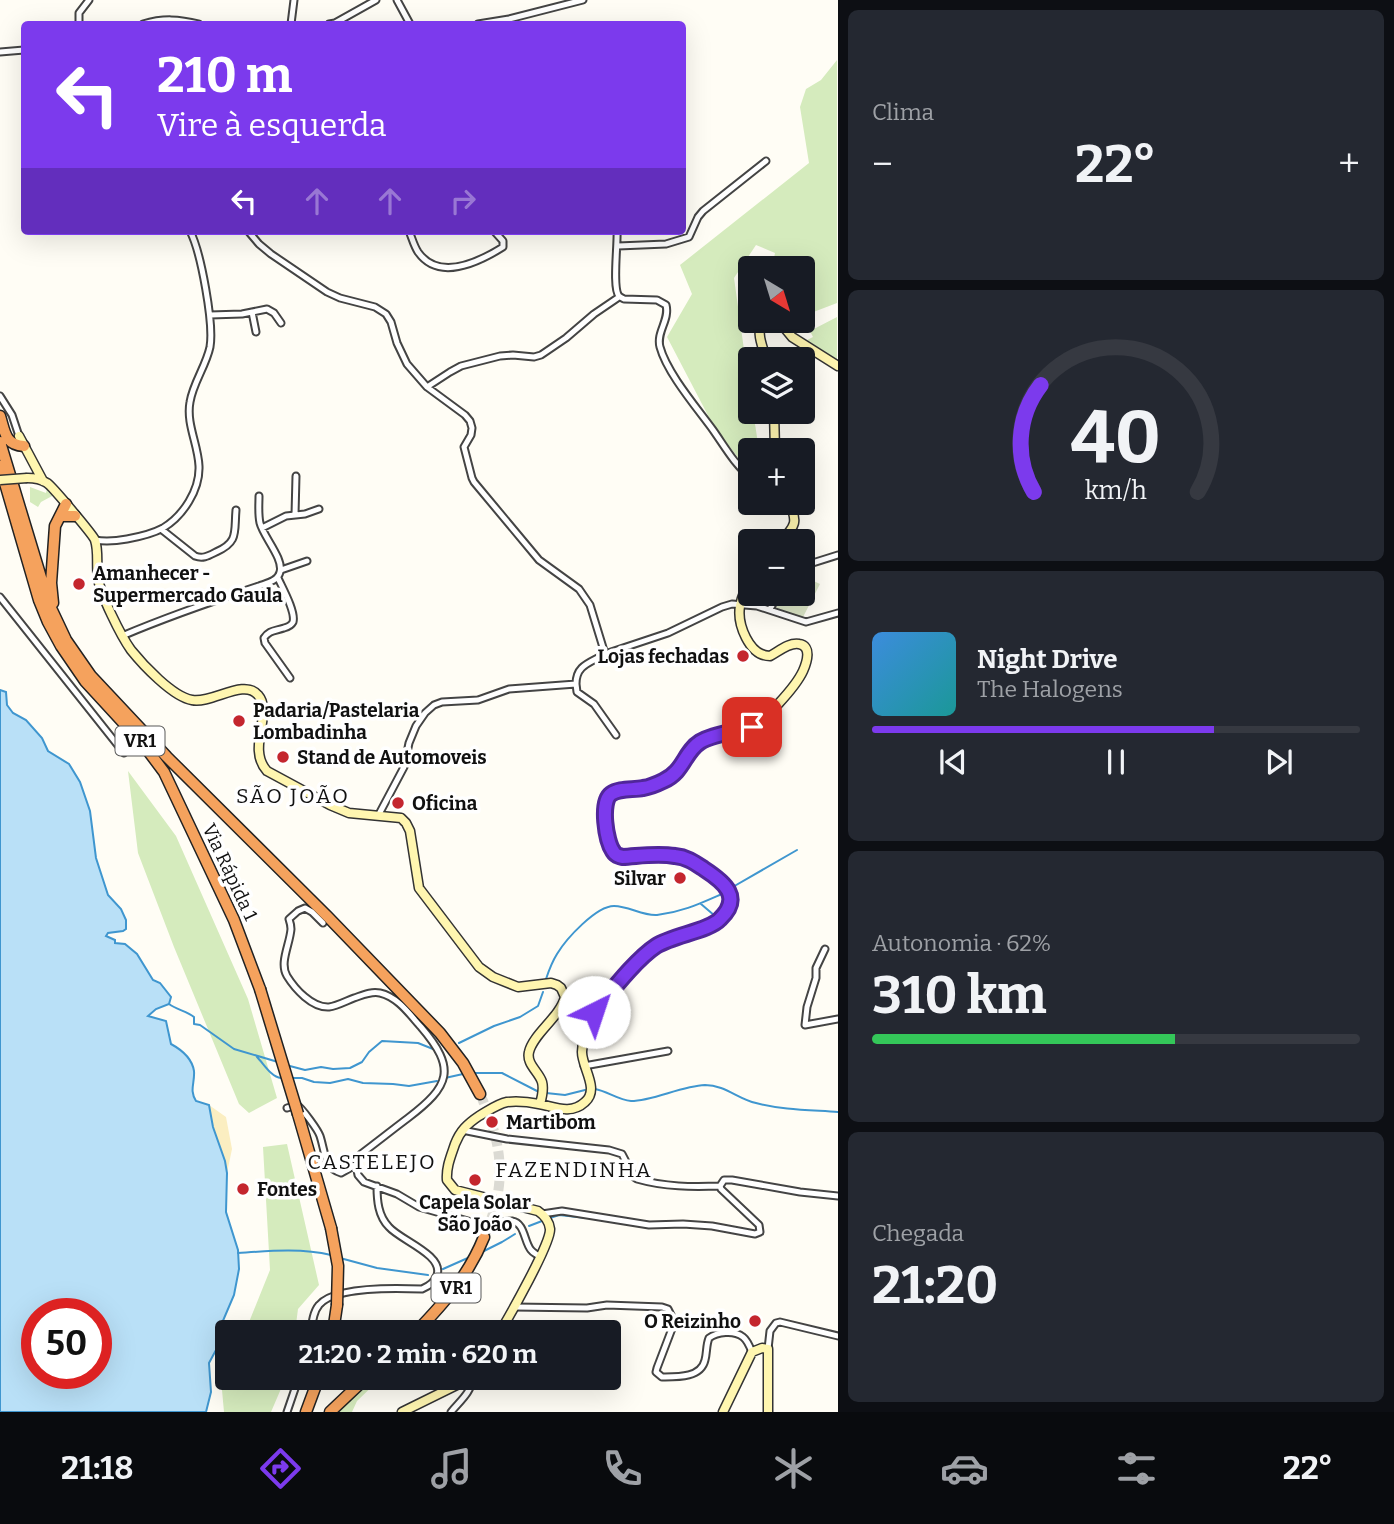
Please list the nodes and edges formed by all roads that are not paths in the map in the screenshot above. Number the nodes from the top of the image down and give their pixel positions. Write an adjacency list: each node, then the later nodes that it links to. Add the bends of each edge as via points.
1 (89, 0): 7 (street)
2 (293, 0): 8 (street)
3 (376, 0): 9 (street)
4 (397, 0): 10 (street)
5 (583, 0): 6 (street)
6 (509, 19): 11 (street); 12 (street)
7 (79, 21)
8 (291, 21)
9 (339, 21)
10 (408, 21)
11 (497, 21)
12 (512, 21)
13 (21, 50): 14 (street)
14 (0, 52)
15 (766, 161): 21 (street, via 704,211 690,237 666,244)
16 (192, 235): 24 (street)
17 (251, 235): 29 (street, via 327,292 386,314 407,364)
18 (411, 235): 19 (street, via 417,250 432,265 453,268 503,247)
19 (498, 235)
20 (617, 235): 21 (street)
21 (618, 246): 22 (street, via 615,279)
22 (619, 297): 29 (street, via 541,355 500,356 461,366); 34 (street, via 666,305 660,347 689,398)
23 (251, 312): 24 (street); 25 (street, via 267,309); 26 (street)
24 (210, 315): 48 (street, via 210,345 189,406 199,468 197,484 184,509)
25 (281, 323)
26 (256, 332)
27 (790, 333): 28 (main road)
28 (838, 366)
29 (427, 387): 65 (street, via 470,421 471,435 464,447 472,478 539,560 579,589 590,605)
30 (0, 396): 32 (street, via 12,415)
31 (0, 416): 32 (highway, Via Rápida 1)
32 (10, 440): 33 (highway); 63 (highway, Via Rápida 1 / VR1, via 40,575)
33 (24, 446): 38 (main road)
34 (738, 465)
35 (0, 466): 49 (highway, Via Rápida 1 / VR1)
36 (296, 476): 44 (street)
37 (0, 480): 38 (main road, bridge)
38 (43, 481): 41 (main road)
39 (259, 496): 47 (street)
40 (0, 504): 49 (highway)
41 (66, 504): 45 (highway); 46 (main road)
42 (319, 509): 44 (street)
43 (236, 510): 48 (street, via 233,540 205,557 195,556)
44 (295, 515): 47 (street)
45 (61, 516): 46 (highway); 63 (highway, via 55,526 51,583)
46 (75, 516): 50 (main road)
47 (262, 528): 54 (street)
48 (161, 529): 50 (street, via 131,538)
49 (19, 531): 89 (highway, Via Rápida 1 / VR1, bridge, via 38,600 61,646 85,681 157,762 234,920 260,989 331,1228 338,1266)
50 (95, 540): 64 (main road, via 99,582)
51 (838, 555): 53 (street)
52 (307, 561): 54 (street)
53 (815, 562)
54 (281, 570): 55 (street)
55 (278, 578): 64 (street); 66 (street, via 293,621 264,638)
56 (0, 597): 69 (street)
57 (738, 604): 65 (street)
58 (740, 606): 75 (main road, via 745,634 760,655 769,656 796,644 805,647 803,671 795,684 755,724 700,742 671,777 613,793 606,802 608,837 617,855 684,858 714,875 731,896 730,905 714,924 657,945 640,960 594,1012 586,1030)
59 (757, 606): 61 (street)
60 (772, 606): 61 (street)
61 (770, 609): 62 (street, via 806,622)
62 (838, 613)
63 (55, 618): 76 (highway, Via Rápida 1 / VR1, via 79,660 115,704 440,1033)
64 (122, 636): 70 (main road, via 148,668 182,697 206,701 244,688 256,693 263,708 258,754 267,771 339,809)
65 (605, 654): 67 (street, via 579,670)
66 (290, 678)
67 (576, 684): 68 (street, via 577,692 594,704); 70 (street, via 509,689 478,700 434,705 416,726 404,767)
68 (616, 735)
69 (124, 753)
70 (378, 816): 77 (main road, via 406,823 419,888 482,971 518,987 551,983 564,992 562,1006 528,1055 543,1084)
71 (323, 923): 80 (street, via 305,908 289,919 284,966 292,983 319,1006 370,993 388,996 435,1043 444,1067 441,1087 431,1100 361,1154)
72 (825, 948): 73 (street, via 816,968 805,1025)
73 (838, 1019)
74 (668, 1051): 75 (street)
75 (584, 1066): 77 (main road, via 591,1086 585,1102 569,1110)
76 (480, 1094)
77 (540, 1104): 79 (main road, via 499,1105)
78 (287, 1108): 80 (street, via 296,1105 303,1110 318,1131 330,1167 341,1173)
79 (462, 1130): 82 (street, via 609,1150 622,1154 637,1179 661,1185); 84 (main road, via 447,1172 455,1190)
80 (356, 1164): 81 (street, via 361,1179)
81 (377, 1186): 86 (street, via 419,1207 482,1225 512,1221); 88 (street, via 387,1226 435,1261 437,1276 422,1289 370,1289 325,1299 316,1308)
82 (720, 1186): 83 (street, via 727,1179); 84 (street, via 759,1225 760,1232 649,1225 562,1211)
83 (838, 1196)
84 (542, 1214): 86 (main road, via 550,1230)
85 (484, 1237): 90 (highway, VR1, via 458,1285)
86 (540, 1256): 87 (main road)
87 (514, 1307): 91 (main road); 94 (street, via 668,1309 673,1326 656,1372 662,1377 700,1371 709,1338 717,1334 741,1335)
88 (314, 1320)
89 (335, 1320)
90 (427, 1320)
91 (507, 1320)
92 (838, 1336): 93 (street, via 780,1322 770,1331)
93 (768, 1349): 94 (main road); 106 (main road)
94 (752, 1352): 105 (main road)
95 (295, 1390): 100 (street)
96 (314, 1390): 101 (highway)
97 (353, 1390): 102 (highway)
98 (447, 1390): 103 (main road)
99 (470, 1390): 104 (street)
100 (287, 1412)
101 (306, 1412)
102 (330, 1412)
103 (402, 1412)
104 (451, 1412)
105 (723, 1412)
106 (768, 1412)

